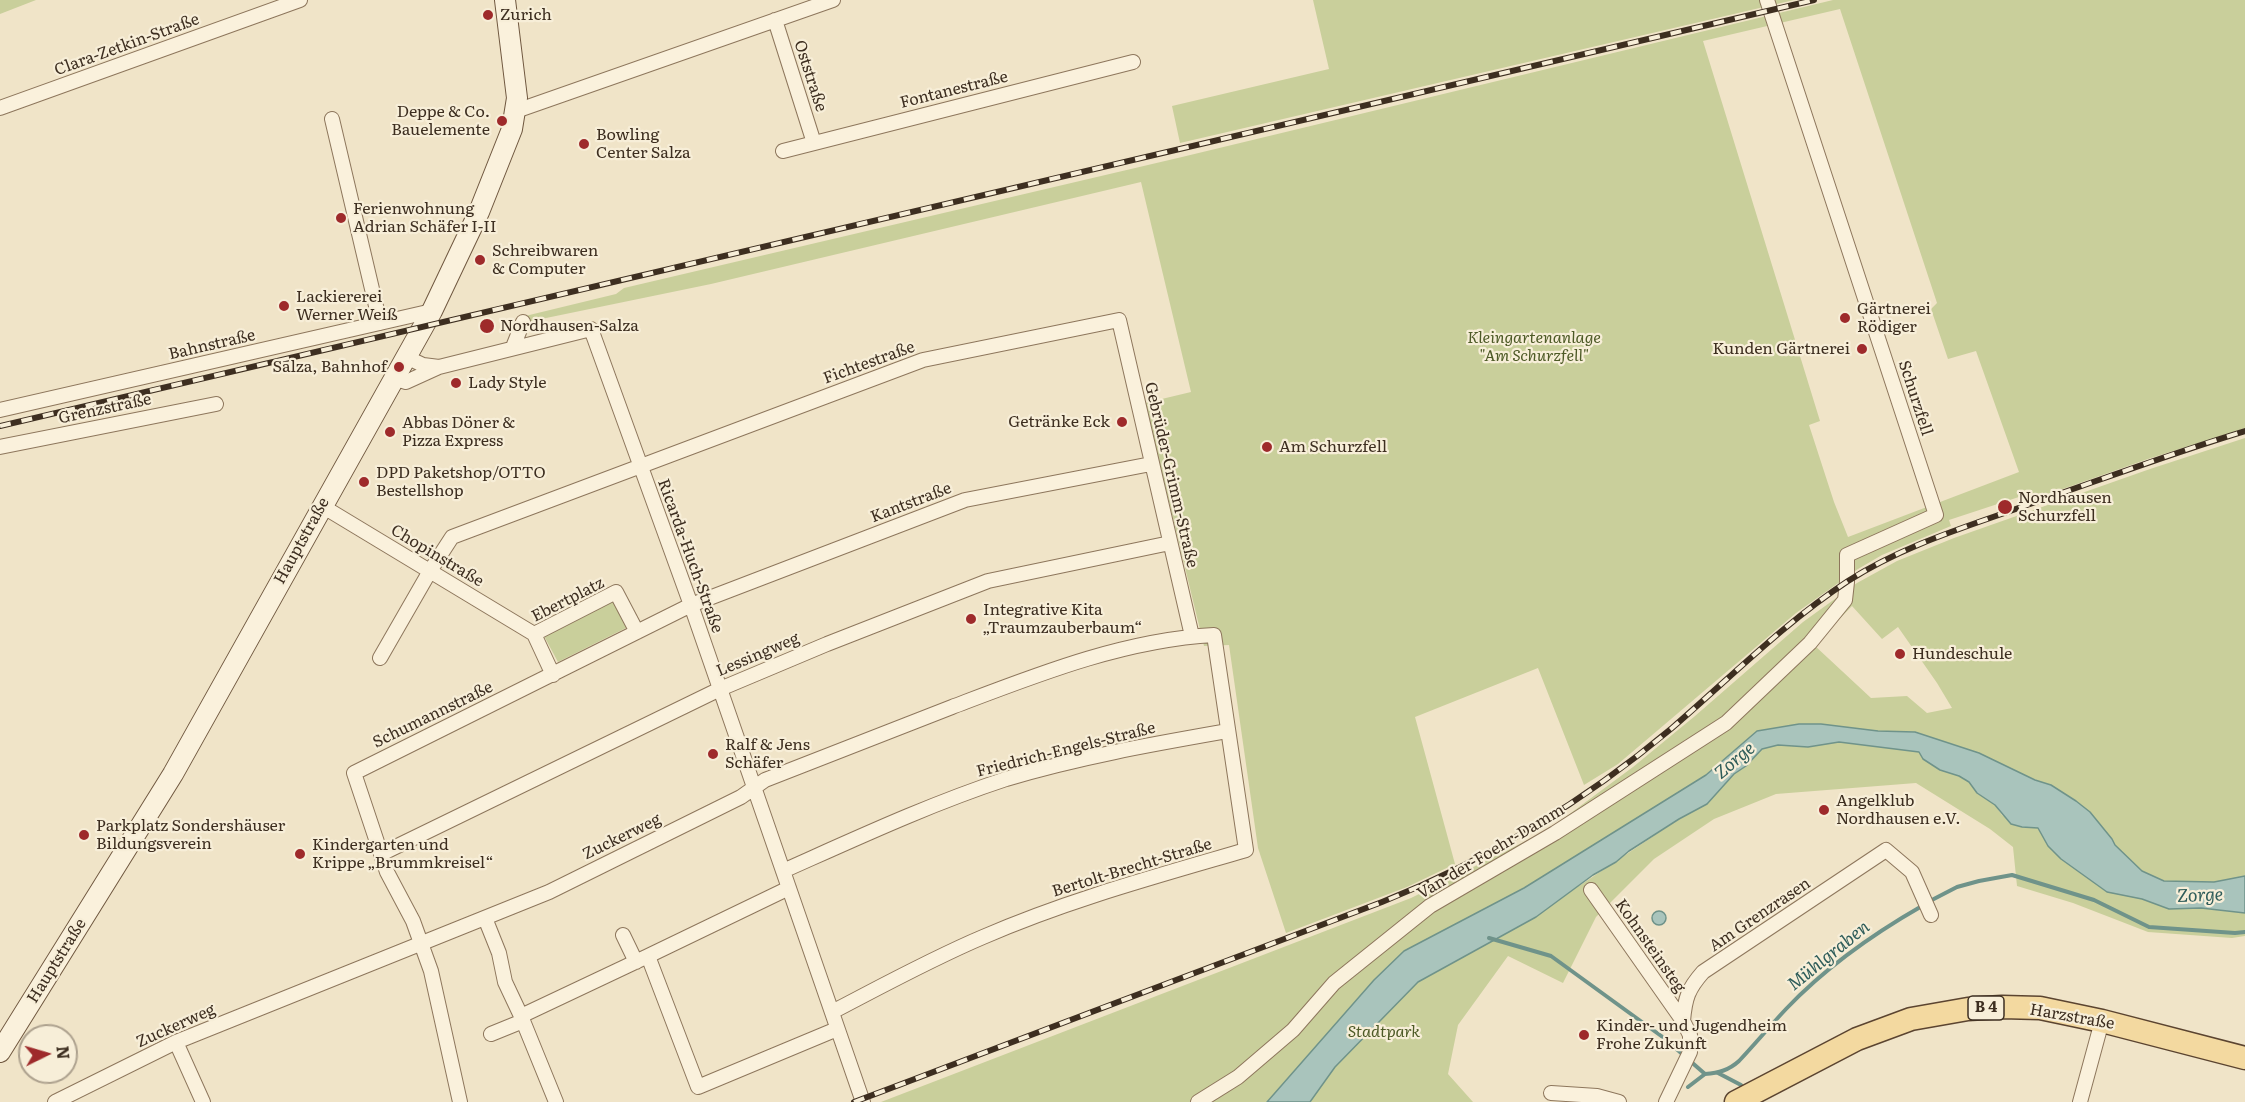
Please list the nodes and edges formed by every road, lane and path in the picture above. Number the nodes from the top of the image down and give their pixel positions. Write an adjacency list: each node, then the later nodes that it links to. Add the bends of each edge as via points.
1 (300, 0): 7 (street, Clara-Zetkin-Straße)
2 (505, 0): 8 (street, Hauptstraße, via 516,78)
3 (833, 0): 5 (street)
4 (1767, 0): 33 (street, Schurzfell, via 1936,516 1847,555 1845,600)
5 (775, 20): 8 (street); 10 (street, Oststraße)
6 (1133, 62): 10 (street, Fontanestraße)
7 (0, 108)
8 (516, 111): 12 (street, Hauptstraße, via 495,175)
9 (332, 119): 15 (street)
10 (814, 143): 11 (street, Fontanestraße)
11 (783, 151)
12 (432, 311): 15 (street, Bahnstraße); 17 (street, Hauptstraße)
13 (1119, 320): 23 (street, Gebrüder-Grimm-Straße); 24 (street, Fichtestraße, via 922,360)
14 (524, 322): 16 (street)
15 (380, 323): 21 (street, Bahnstraße)
16 (513, 347): 18 (street); 24 (street, Ricarda-Huch-Straße, via 591,329)
17 (406, 357): 18 (street); 19 (street, Hauptstraße)
18 (439, 367): 19 (street, via 406,382)
19 (393, 378): 25 (street, Hauptstraße)
20 (216, 404): 22 (street, Grenzstraße)
21 (0, 411)
22 (0, 447)
23 (1151, 464): 26 (street, Gebrüder-Grimm-Straße); 28 (street, Kantstraße, via 964,500)
24 (640, 467): 27 (street, Fichtestraße, via 452,537); 28 (street, Ricarda-Huch-Straße)
25 (322, 506): 27 (street, Chopinstraße); 55 (street, Hauptstraße, via 173,774)
26 (1170, 543): 32 (street, Gebrüder-Grimm-Straße); 36 (street, Lessingweg, via 988,581)
27 (430, 571): 30 (street, Chopinstraße); 34 (street, Fichtestraße)
28 (691, 605): 29 (street, Schumannstraße); 36 (street, Ricarda-Huch-Straße)
29 (637, 632): 30 (street, Ebertplatz, via 616,592); 35 (street, Schumannstraße)
30 (534, 634): 35 (street, Ebertplatz)
31 (1214, 635): 32 (street, Zuckerweg); 37 (street, Bertolt-Brecht-Straße)
32 (1192, 636): 38 (street, Zuckerweg, via 1135,646 1011,685 765,780)
33 (1810, 643): 64 (street, Van-der-Foehr-Damm, via 1726,723 1555,833 1430,906 1334,983 1293,1029 1238,1077)
34 (380, 658)
35 (553, 675): 39 (street, Schumannstraße, via 354,772)
36 (720, 689): 38 (street, Ricarda-Huch-Straße); 39 (street, Lessingweg)
37 (1228, 730): 40 (street, Friedrich-Engels-Straße, via 1008,779 882,826); 48 (street, Bertolt-Brecht-Straße, via 1246,850 1050,910 951,951)
38 (754, 788): 40 (street, Ricarda-Huch-Straße); 44 (street, Zuckerweg, via 560,886)
39 (381, 854): 46 (street, Schumannstraße)
40 (783, 871): 41 (street, Ricarda-Huch-Straße)
41 (789, 888): 47 (street); 48 (street, Ricarda-Huch-Straße)
42 (1591, 890): 50 (street, Kohnsteinsteg)
43 (1927, 907): 50 (street, Am Grenzrasen, via 1912,873 1886,850 1703,972 1690,987)
44 (484, 918): 46 (street, Zuckerweg); 49 (street, via 499,953 505,982)
45 (623, 935): 47 (street)
46 (422, 943): 54 (street, Zuckerweg); 61 (street, Schumannstraße)
47 (642, 959): 49 (street); 52 (street, via 698,1087)
48 (832, 1012): 52 (street, Ricarda-Huch-Straße)
49 (522, 1018): 53 (street); 62 (street)
50 (1683, 1021): 66 (street, Am Grenzrasen, via 1690,1035 1688,1057)
51 (2102, 1021): 56 (main road, Harzstraße / B 4); 58 (main road, Harzstraße / B 4, via 2040,1008 1968,1009 1928,1016 1857,1039); 67 (street)
52 (837, 1029): 63 (street, Ricarda-Huch-Straße)
53 (491, 1034)
54 (176, 1042): 59 (street, Zuckerweg); 60 (street)
55 (0, 1052)
56 (2245, 1058)
57 (1551, 1093): 65 (street, via 1598,1096)
58 (1739, 1101)
59 (55, 1102)
60 (203, 1102)
61 (460, 1102)
62 (556, 1102)
63 (863, 1102)
64 (1198, 1102)
65 (1618, 1102)
66 (1665, 1102)
67 (2080, 1102)

